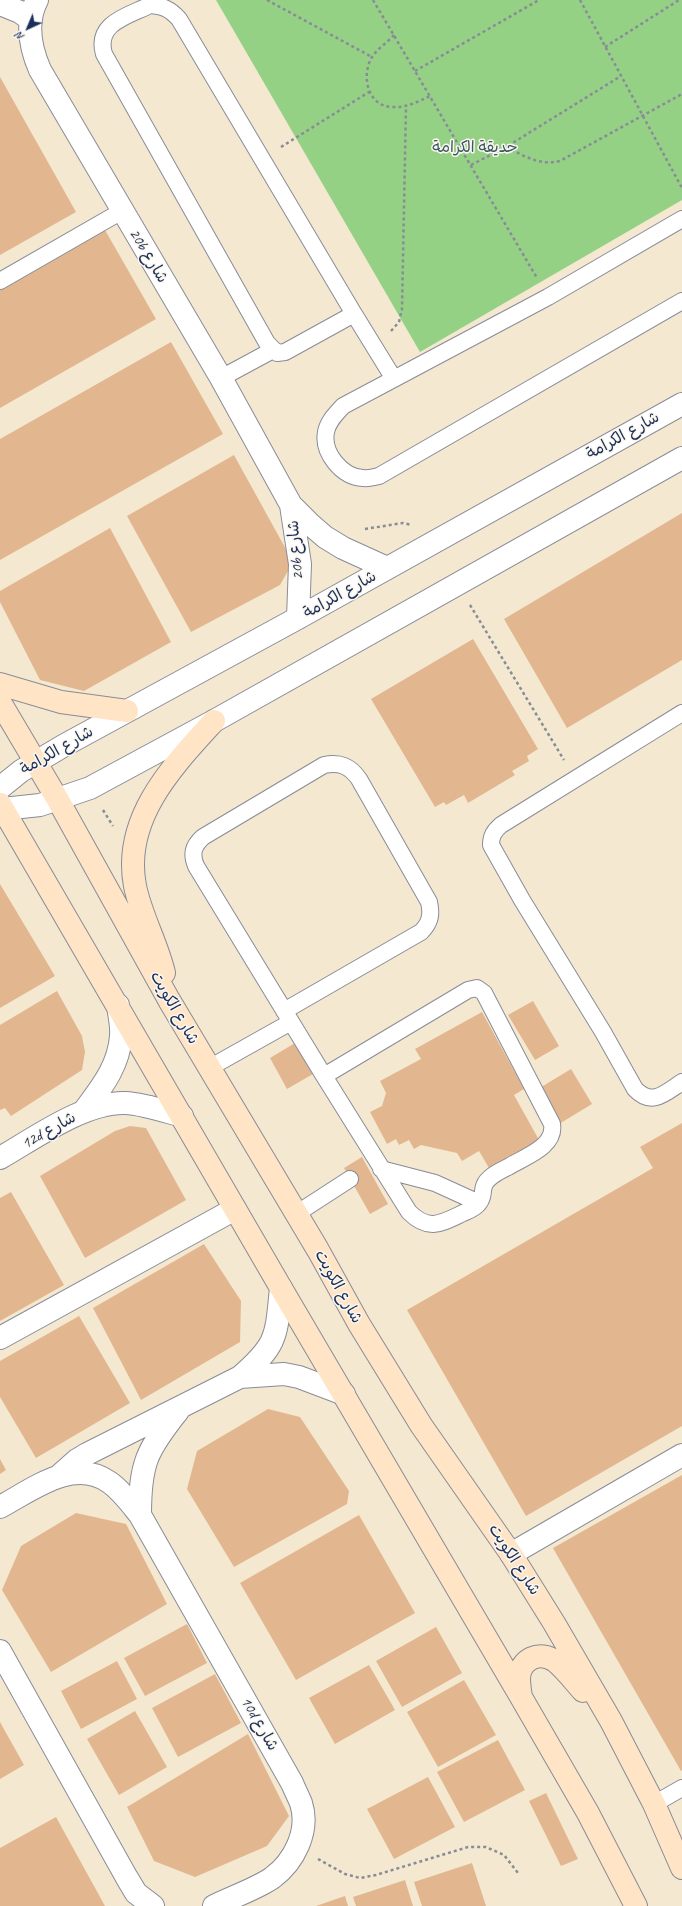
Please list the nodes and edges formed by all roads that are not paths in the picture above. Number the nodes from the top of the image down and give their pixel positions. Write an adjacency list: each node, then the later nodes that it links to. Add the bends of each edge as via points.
1 (0, 4): 2 (street, via 20,12)
2 (34, 10): 3 (street, 20b شارع, via 30,37 33,54 40,70)
3 (122, 211): 5 (lane); 9 (street, 20b شارع)
4 (682, 219): 10 (lane, via 548,297)
5 (0, 281)
6 (682, 301): 10 (lane, via 391,470 379,476 363,478 348,474 335,463 326,448 326,432 332,418 343,406)
7 (354, 314): 8 (lane, via 285,352 277,353); 8 (lane, via 179,19 161,6 150,5 108,28 102,36 104,54); 10 (lane)
8 (273, 350): 9 (lane)
9 (221, 378): 13 (street, 20b شارع)
10 (394, 379)
11 (682, 404): 14 (street, شارع الكرامة)
12 (682, 458): 20 (street)
13 (291, 505): 14 (street, 20b شارع, via 326,537 343,548); 15 (street, 20b شارع, via 300,564)
14 (387, 568): 15 (street, شارع الكرامة)
15 (298, 618): 18 (street, شارع الكرامة)
16 (0, 684): 18 (main road, via 61,702)
17 (0, 702): 21 (main road, شارع الكويت)
18 (127, 712): 21 (street, شارع الكرامة)
19 (682, 713): 30 (lane, via 501,825 493,833 491,845 635,1089 640,1095 655,1098)
20 (214, 721): 23 (street, via 90,788); 25 (main road, via 157,789 138,833 135,884 140,906 162,965)
21 (35, 762): 22 (street, شارع الكرامة); 23 (main road, شارع الكويت)
22 (0, 788)
23 (58, 800): 24 (street, via 40,805); 25 (main road, شارع الكويت)
24 (2, 807): 26 (main road)
25 (169, 1000): 28 (main road, شارع الكويت)
26 (118, 1004): 31 (street, 12d شارع, via 121,1035 118,1056 109,1076); 32 (main road)
27 (287, 1016): 27 (lane, via 421,932 430,919 429,902 359,779 344,765 324,765 203,837 193,850 196,866); 28 (lane); 29 (lane)
28 (210, 1068): 38 (main road, شارع الكويت)
29 (324, 1076): 34 (lane); 36 (lane, via 468,990 482,990 548,1117 553,1135 546,1144 491,1177 484,1186 484,1194)
30 (682, 1082)
31 (84, 1111): 32 (street, 12d شارع, via 124,1103); 33 (street, 12d شارع)
32 (182, 1116): 37 (main road)
33 (5, 1152)
34 (375, 1166): 36 (lane, via 436,1182); 36 (lane, via 409,1212 423,1223 441,1223)
35 (350, 1179): 38 (lane)
36 (479, 1203)
37 (235, 1209): 39 (main road); 40 (street)
38 (296, 1214): 48 (main road, شارع الكويت, via 421,1425)
39 (281, 1288): 41 (street, 10d شارع, via 276,1332 270,1346 261,1359); 42 (main road)
40 (0, 1338)
41 (240, 1377): 42 (street, 10d شارع, via 284,1374); 43 (street, 10d شارع)
42 (344, 1394): 50 (main road)
43 (182, 1406): 45 (street, 10d شارع, via 87,1454); 47 (street, 10d شارع, via 152,1445 145,1462 140,1481)
44 (682, 1455): 48 (street)
45 (60, 1476): 46 (street, 10d شارع); 47 (street, 10d شارع, via 77,1472 94,1474 109,1482)
46 (0, 1507)
47 (140, 1515): 56 (street, 10d شارع, via 292,1783 301,1804 303,1826 298,1846 287,1864 271,1878)
48 (512, 1554): 51 (main road, شارع الكويت)
49 (0, 1651): 55 (street, via 127,1878 136,1893)
50 (521, 1697): 51 (main road, via 521,1668 527,1660 536,1656 546,1657 555,1661); 57 (main road, via 588,1813)
51 (611, 1721): 53 (main road, شارع الكويت)
52 (682, 1788): 53 (lane)
53 (654, 1804): 54 (main road, شارع الكويت)
54 (682, 1868)
55 (153, 1906)
56 (214, 1906)
57 (636, 1906)

